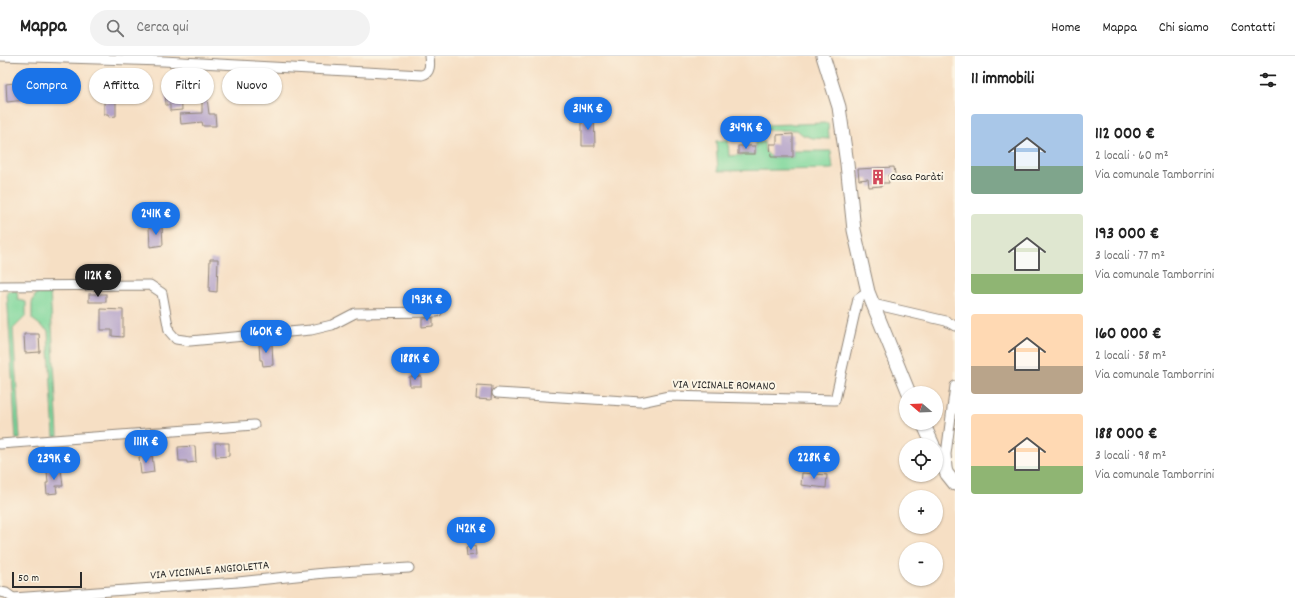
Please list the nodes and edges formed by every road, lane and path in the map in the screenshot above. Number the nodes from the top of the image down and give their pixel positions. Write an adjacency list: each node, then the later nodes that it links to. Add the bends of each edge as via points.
1 (0, 56): 2 (street, via 163,61 422,75 429,70)
2 (430, 56)
3 (824, 56): 5 (main road, via 839,107 854,230)
4 (0, 286): 7 (street, via 150,286 162,293 169,331 176,338 190,341 311,330 332,324 355,312)
5 (868, 292): 6 (main road); 11 (street, VIA VICINALE ROMANO, via 858,299 835,400 669,396 641,402)
6 (873, 304): 8 (street, via 946,321); 9 (main road)
7 (437, 312)
8 (955, 326)
9 (907, 386)
10 (955, 386): 15 (street, via 946,454)
11 (497, 393)
12 (254, 425): 13 (street)
13 (0, 444)
14 (943, 465): 15 (main road)
15 (947, 474): 16 (main road)
16 (955, 484)
17 (409, 568): 19 (street, VIA VICINALE ANGIOLETTA)
18 (0, 592): 19 (street, VIA VICINALE ANGIOLETTA, via 6,592)
19 (13, 598)

